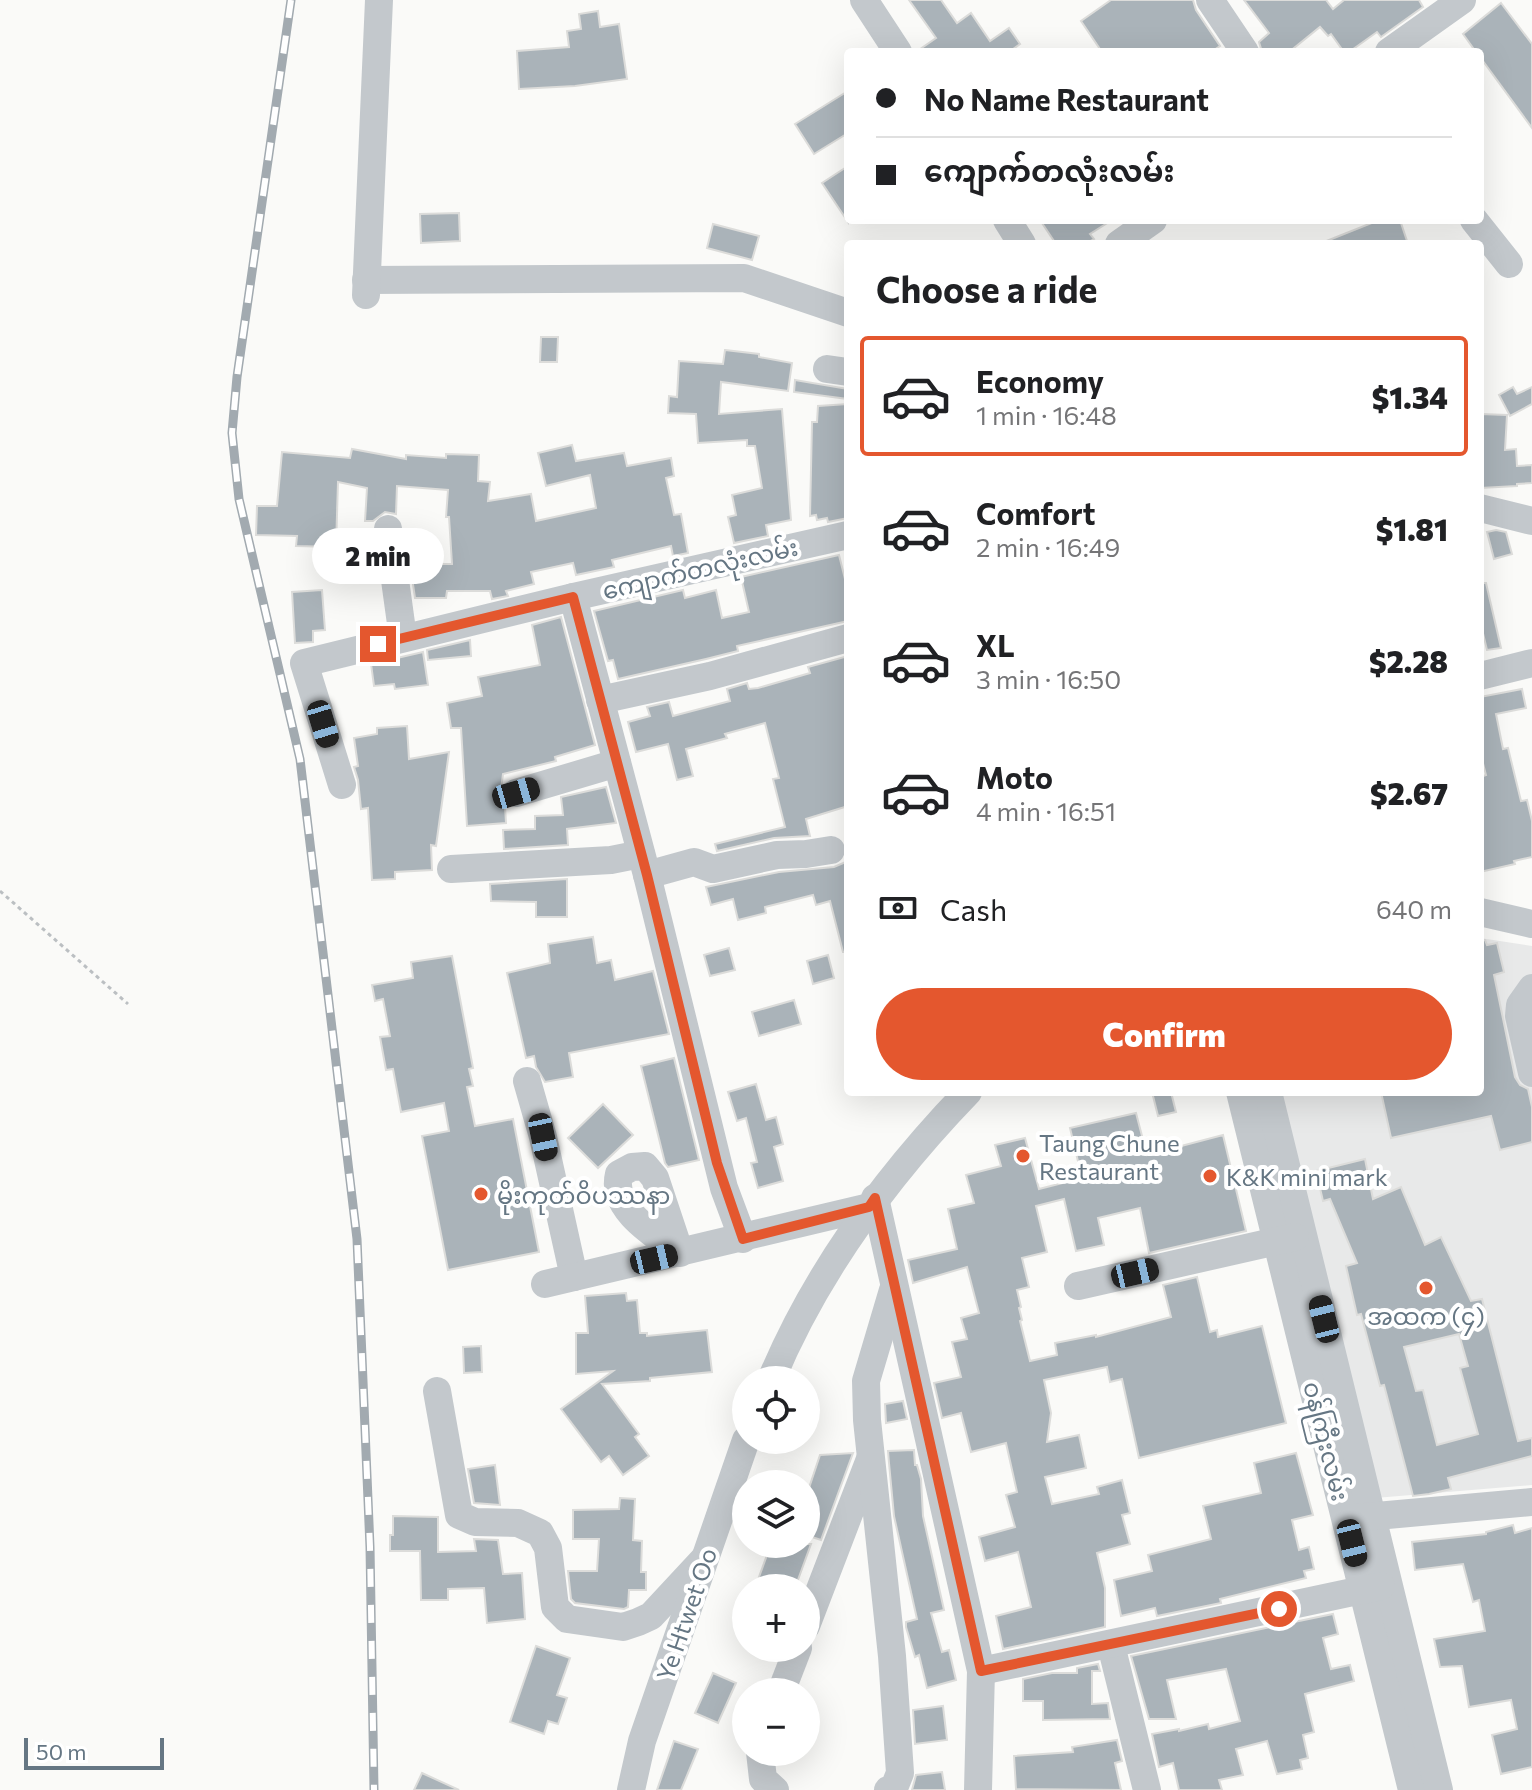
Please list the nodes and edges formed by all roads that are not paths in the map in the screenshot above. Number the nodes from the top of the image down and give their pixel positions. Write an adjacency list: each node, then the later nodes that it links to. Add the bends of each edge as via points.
1 (379, 0): 12 (street, via 366,288 744,278)
2 (864, 0): 5 (street)
3 (1210, 0): 6 (street)
4 (1462, 0): 7 (street)
5 (895, 48)
6 (1242, 48)
7 (1395, 48)
8 (1147, 224): 10 (street)
9 (1477, 224): 11 (street)
10 (1125, 240)
11 (1509, 264)
12 (844, 312)
13 (1484, 509): 14 (street)
14 (1532, 521)
15 (388, 529): 18 (street)
16 (844, 538): 17 (street, ကျောက်တလုံးလမ်း)
17 (573, 597): 18 (street, ကျောက်တလုံးလမ်း); 22 (street)
18 (403, 638): 24 (street, ကျောက်တလုံးလမ်း, via 304,663)
19 (844, 639): 22 (street)
20 (1532, 663): 21 (street)
21 (1484, 675)
22 (600, 700): 23 (street)
23 (617, 763): 25 (street); 27 (street)
24 (342, 785)
25 (516, 793)
26 (831, 850): 27 (street, via 713,869 694,862)
27 (644, 864): 28 (street, via 611,860); 39 (street, via 720,1174)
28 (451, 869)
29 (1484, 913): 30 (street)
30 (1532, 924)
31 (1532, 988): 32 (street, via 1519,1016)
32 (1532, 1073)
33 (527, 1081): 40 (street)
34 (963, 1096): 37 (street)
35 (1241, 1096): 38 (street, ဝန်ကြီးလမ်း)
36 (1269, 1096): 38 (street, ဝန်ကြီးလမ်း)
37 (872, 1202): 39 (street); 42 (street); 44 (street)
38 (1291, 1238): 43 (street); 49 (street, ဝန်ကြီးလမ်း)
39 (743, 1239): 40 (street)
40 (574, 1277): 41 (street)
41 (545, 1284)
42 (895, 1285): 47 (street, via 866,1381); 54 (street)
43 (1078, 1286)
44 (777, 1366)
45 (437, 1391): 50 (street, via 459,1515 475,1522 518,1523 540,1533 548,1548 555,1607 567,1619 623,1627 638,1622 651,1616)
46 (741, 1454): 50 (street, Ye Htwet Oo)
47 (872, 1455): 52 (street); 60 (street, via 900,1773)
48 (1532, 1502): 49 (street)
49 (1359, 1517): 51 (street, ဝန်ကြီးလမ်း)
50 (704, 1559): 55 (street, Ye Htwet Oo)
51 (1377, 1587): 53 (street); 63 (street, ဝန်ကြီးလမ်း); 64 (street, ဝန်ကြီးလမ်း)
52 (820, 1590)
53 (1111, 1645): 54 (street); 62 (street)
54 (981, 1671): 61 (street)
55 (642, 1741): 57 (street); 58 (street, Ye Htwet Oo)
56 (760, 1766): 59 (street, via 763,1779)
57 (609, 1790)
58 (631, 1790)
59 (775, 1790)
60 (888, 1790)
61 (978, 1790)
62 (1147, 1790)
63 (1412, 1790)
64 (1439, 1790)

